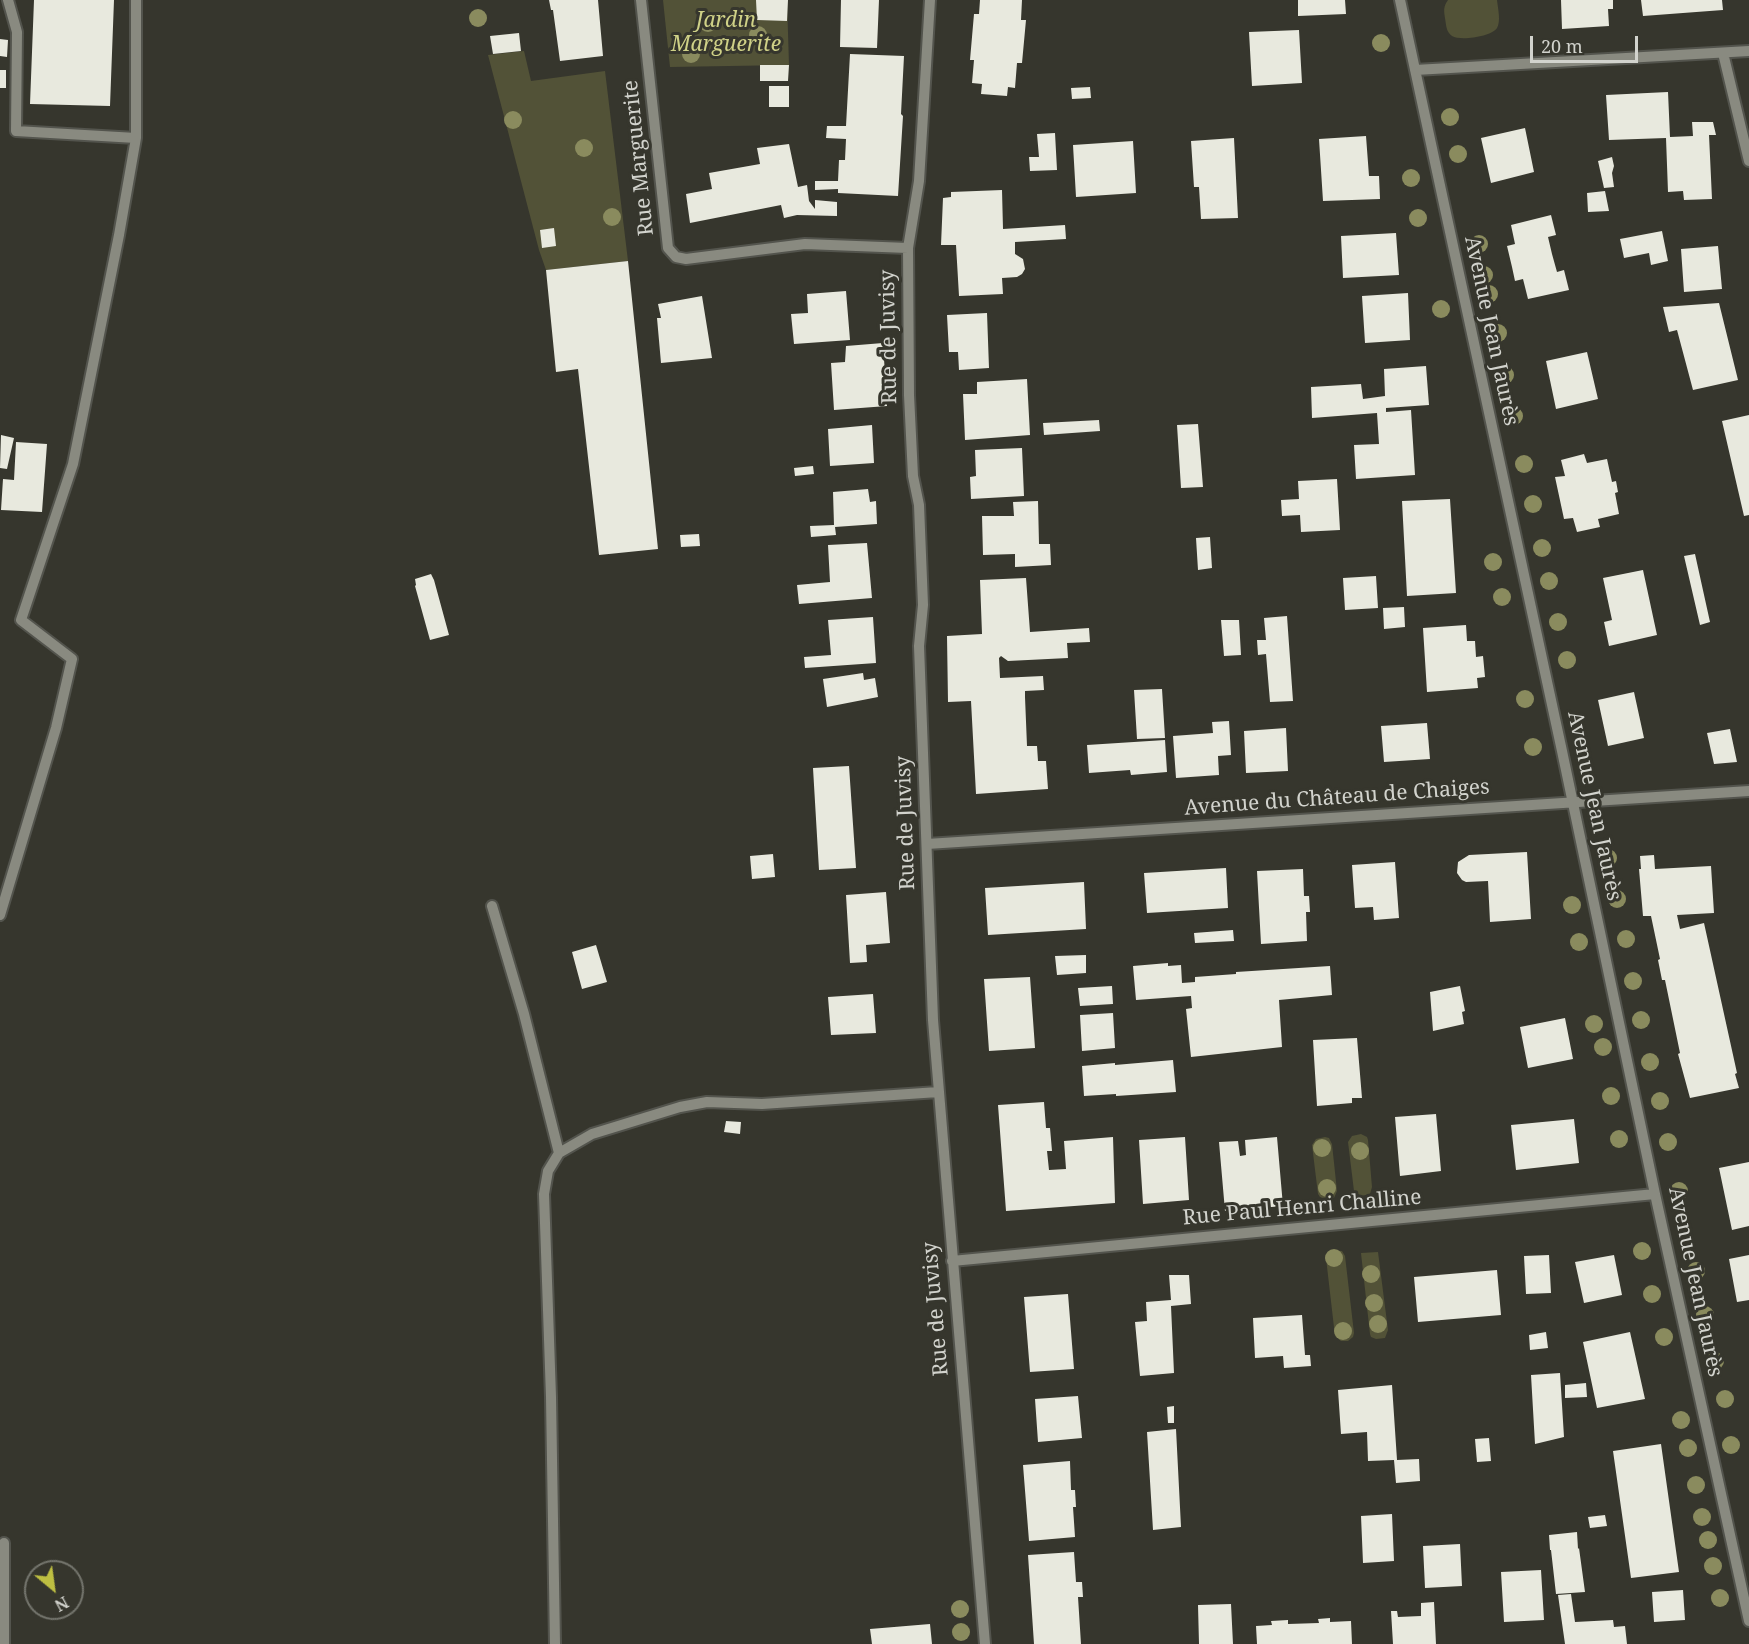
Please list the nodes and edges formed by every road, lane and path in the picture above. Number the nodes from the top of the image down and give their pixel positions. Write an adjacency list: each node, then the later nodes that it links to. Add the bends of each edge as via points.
1 (8, 0): 9 (street, via 17,32 16,131)
2 (136, 0): 9 (street)
3 (641, 0): 11 (street, Rue Marguerite, via 668,248 676,257 805,244)
4 (930, 0): 11 (street, Rue de Juvisy, via 919,181)
5 (1400, 0): 8 (street, Avenue Jean Jaurès)
6 (1749, 51): 7 (street)
7 (1723, 53): 8 (street); 10 (street)
8 (1415, 70): 13 (street, Avenue Jean Jaurès)
9 (136, 138): 16 (street, via 73,464 21,620 72,659 56,728)
10 (1749, 161)
11 (908, 248): 14 (street, Rue de Juvisy, via 909,407 913,476 919,505 923,605 919,646)
12 (1749, 790): 13 (street, Avenue du Château de Chaiges)
13 (1573, 802): 14 (street, Avenue du Château de Chaiges); 19 (street, Avenue Jean Jaurès)
14 (927, 844): 17 (street, Rue de Juvisy)
15 (492, 906): 18 (street)
16 (0, 915)
17 (938, 1092): 18 (street, via 762,1104 707,1102 615,1126); 20 (street, Rue de Juvisy)
18 (559, 1153): 24 (street, via 548,1171 544,1194)
19 (1655, 1194): 20 (street, Rue Paul Henri Challine); 22 (street, Avenue Jean Jaurès)
20 (951, 1262): 25 (street, Rue de Juvisy)
21 (4, 1543): 23 (street)
22 (1749, 1621)
23 (4, 1644)
24 (555, 1644)
25 (985, 1644)

